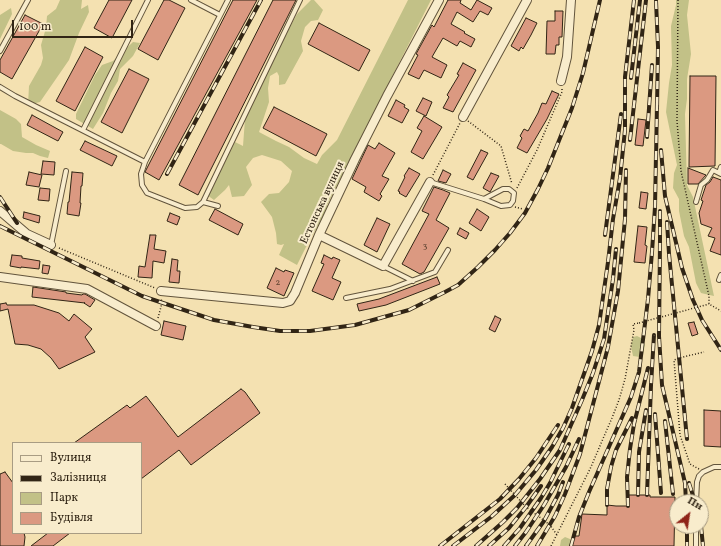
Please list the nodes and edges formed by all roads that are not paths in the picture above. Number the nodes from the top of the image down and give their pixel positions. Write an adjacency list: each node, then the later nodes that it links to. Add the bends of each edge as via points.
1 (28, 0): 10 (lane)
2 (148, 0): 14 (lane)
3 (191, 0): 9 (lane)
4 (228, 0): 9 (lane)
5 (300, 0): 21 (lane)
6 (438, 0): 25 (street, Естонська вулиця, via 355,159)
7 (527, 0): 13 (street)
8 (571, 0): 11 (street, via 567,57)
9 (220, 15): 15 (lane)
10 (0, 51)
11 (561, 81)
12 (0, 87): 14 (lane)
13 (463, 117)
14 (83, 130): 15 (lane)
15 (145, 162): 21 (lane, via 141,174 142,185 147,193 185,208 197,207)
16 (721, 167): 18 (lane)
17 (66, 171): 26 (lane)
18 (720, 173): 22 (lane, via 713,170 701,186)
19 (430, 182): 20 (lane); 28 (street)
20 (484, 199): 20 (lane, via 503,188 514,193 510,205 501,206)
21 (203, 202): 23 (lane)
22 (696, 202)
23 (218, 206)
24 (0, 210): 26 (street, via 27,234)
25 (319, 235): 28 (street); 33 (street, Естонська вулиця, via 295,293 290,301 283,304)
26 (51, 245)
27 (448, 250): 32 (lane, via 435,272)
28 (383, 266): 32 (lane)
29 (721, 275): 31 (lane)
30 (0, 277): 35 (street, via 87,289)
31 (719, 280)
32 (413, 281): 34 (lane, via 390,289)
33 (161, 291)
34 (346, 298)
35 (156, 326)
36 (721, 467): 37 (lane, via 714,467 699,476)
37 (696, 494)
38 (697, 494): 39 (lane, via 697,489)
39 (697, 494)
40 (696, 534): 41 (lane)
41 (696, 546)

